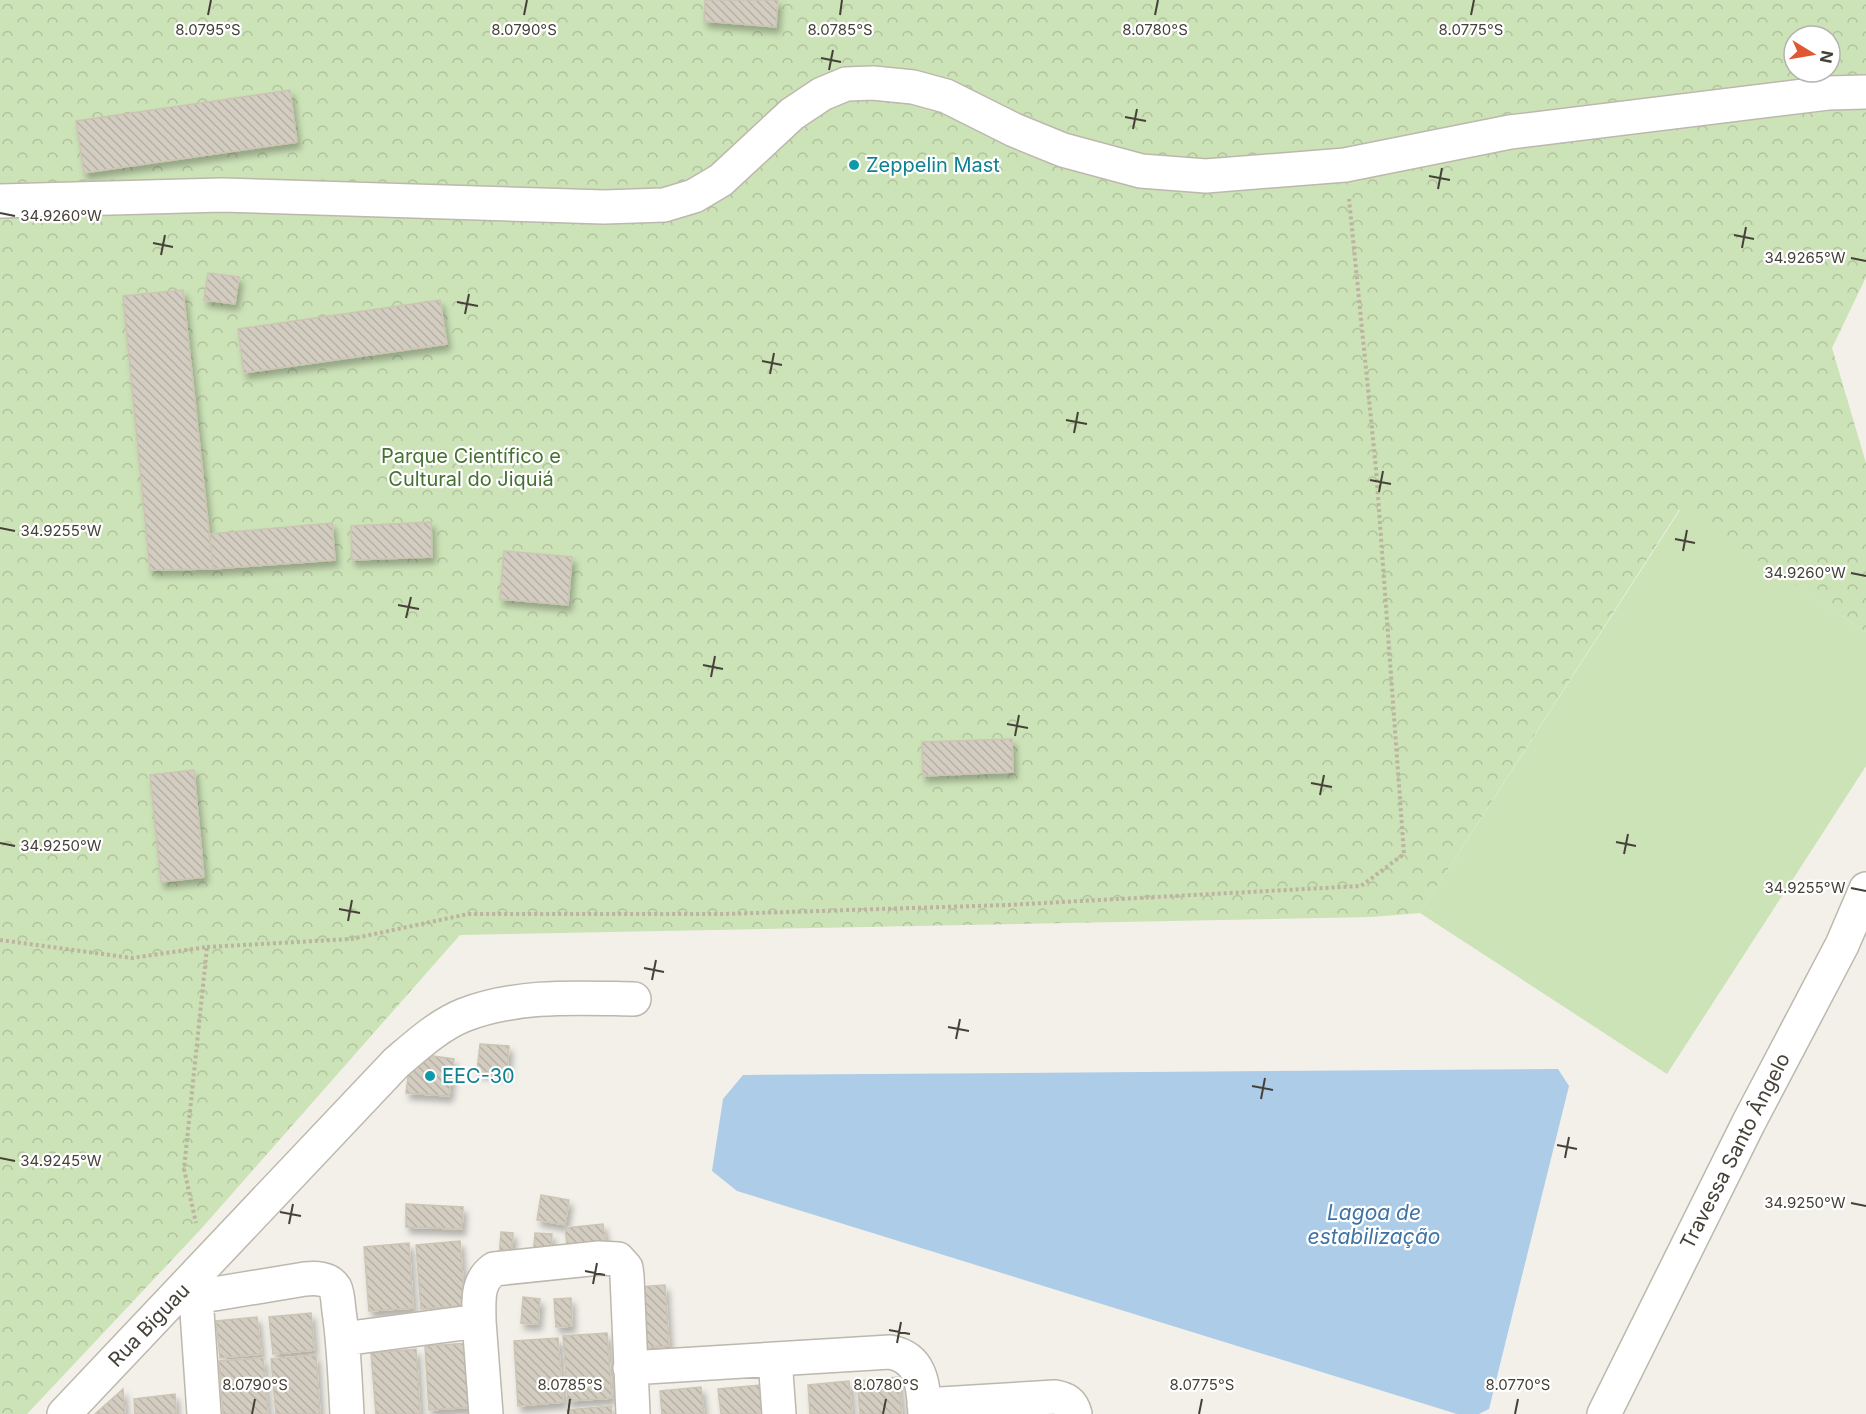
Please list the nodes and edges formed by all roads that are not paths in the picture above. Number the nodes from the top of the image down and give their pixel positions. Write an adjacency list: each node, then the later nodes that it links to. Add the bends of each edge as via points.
1 (1866, 92): 2 (street, via 1828,93 1510,132 1346,165 1206,176 1142,171 1063,150 946,96 913,87 846,84 792,114 722,180 694,196 664,205 604,207 222,195)
2 (0, 201)
3 (1866, 889): 18 (street, Travessa Santo Ângelo, via 1842,945 1749,1122)
4 (634, 999): 5 (street, Rua Biguau, via 550,998 505,1003 463,1015 428,1036 396,1063 233,1236)
5 (198, 1280): 7 (street, via 319,1278 334,1287); 12 (street, Rua Biguau); 13 (street)
6 (479, 1321): 7 (street); 9 (street, via 480,1284 494,1269 613,1258 626,1268); 15 (street)
7 (343, 1339): 14 (street)
8 (775, 1359): 9 (street); 11 (street, via 900,1354 915,1366 920,1377); 17 (street)
9 (630, 1368): 16 (street)
10 (1073, 1408): 11 (street, via 1063,1398 1055,1397)
11 (925, 1410)
12 (64, 1414)
13 (204, 1414)
14 (347, 1414)
15 (486, 1414)
16 (633, 1414)
17 (779, 1414)
18 (1605, 1414)

